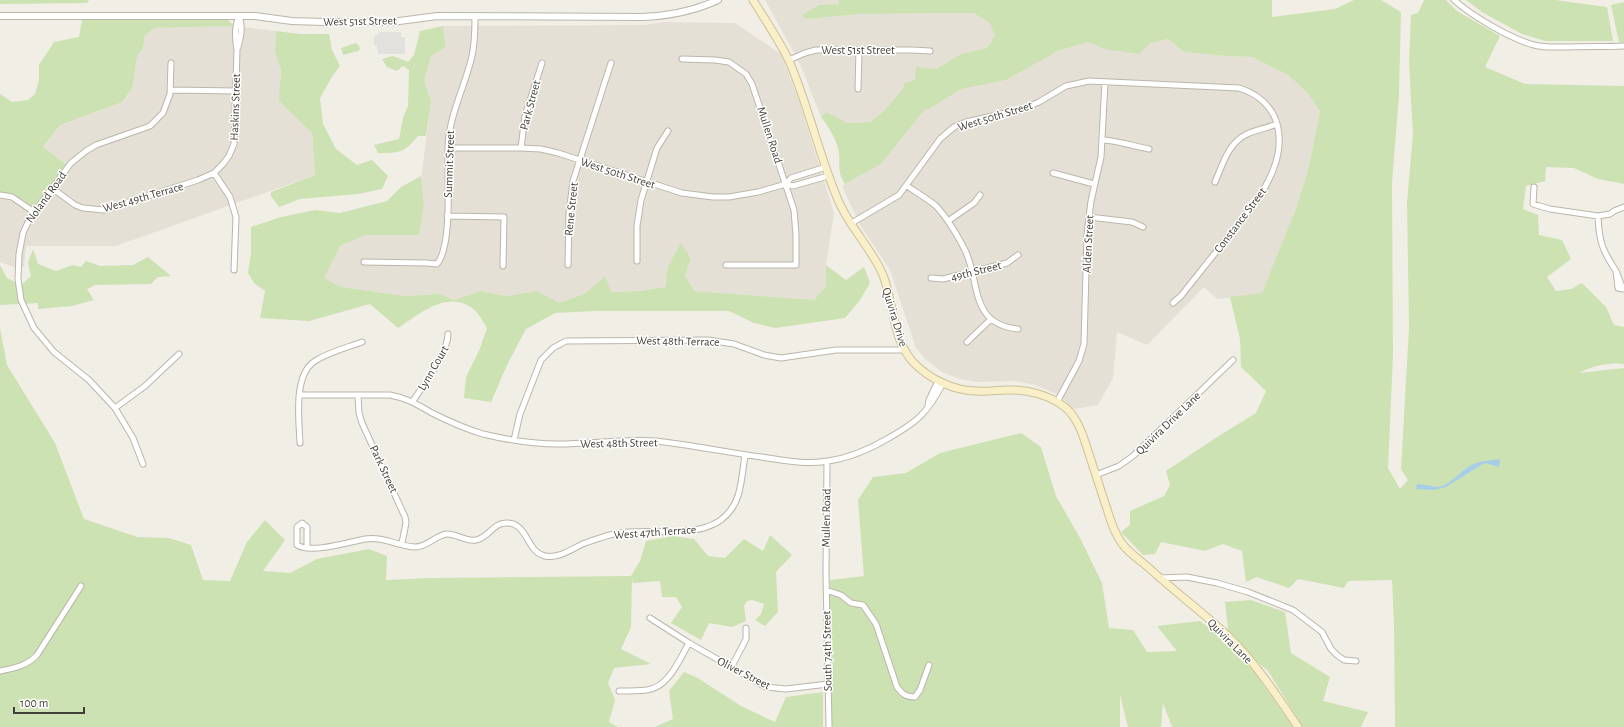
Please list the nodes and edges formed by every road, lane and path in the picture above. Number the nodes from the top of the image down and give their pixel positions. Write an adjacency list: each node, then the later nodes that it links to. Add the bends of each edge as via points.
1 (718, 0): 6 (street, West 51st Street, via 700,7 657,16)
2 (752, 0): 11 (main road, Quivira Drive)
3 (1454, 0): 7 (street, via 1499,29 1534,45)
4 (0, 16): 5 (street, West 51st Street)
5 (239, 16): 6 (street, West 51st Street, via 298,22 392,22 437,16); 18 (street, Haskins Street, via 242,23 237,50)
6 (475, 16): 22 (street, Summit Street, via 472,57 451,121)
7 (1624, 46)
8 (859, 50): 9 (street, West 51st Street); 11 (street, West 51st Street, via 816,50); 16 (street)
9 (930, 51)
10 (682, 59): 32 (street, Mullen Road, via 721,60 746,74 756,94)
11 (789, 60): 26 (main road, Quivira Drive)
12 (171, 63): 17 (street, Noland Road)
13 (542, 63): 23 (street, Park Street, via 525,116)
14 (611, 63): 25 (street, Rene Street)
15 (1105, 82): 19 (street, West 50th Street, via 1239,88 1253,93 1266,104); 21 (street, Alden Street); 34 (street, West 50th Street, via 1072,84 1023,109 954,127 940,139)
16 (858, 89)
17 (170, 90): 18 (street); 35 (street, Noland Road, via 167,106 157,120 143,129 106,141 86,151 71,163)
18 (236, 91): 27 (street, Haskins Street, via 232,153)
19 (1277, 124): 31 (street, via 1238,139 1231,146); 57 (street, Constance Street, via 1279,145 1266,186)
20 (668, 131): 30 (street, via 657,148)
21 (1103, 140): 24 (street); 33 (street, Alden Street)
22 (448, 148): 23 (street, West 50th Street); 41 (street, Summit Street)
23 (521, 148): 25 (street, West 50th Street, via 541,149)
24 (1149, 149)
25 (580, 160): 30 (street, West 50th Street); 50 (street, Rene Street, via 569,214)
26 (826, 167): 29 (main road, Quivira Drive); 32 (street, West 50th Street, via 791,178)
27 (214, 173): 35 (street, West 49th Terrace, via 104,210 82,208); 53 (street, via 230,197 236,217)
28 (1053, 173): 33 (street)
29 (828, 176): 32 (street, West 50th Street, via 793,186); 45 (main road, Quivira Drive)
30 (646, 182): 32 (street, West 50th Street, via 682,193 712,197 744,195); 48 (street, via 638,213)
31 (1215, 182)
32 (786, 184): 51 (street, Mullen Road, via 795,218 796,265)
33 (1094, 184): 43 (street, Alden Street)
34 (907, 186): 44 (street, via 934,205); 45 (street, West 50th Street, via 896,198)
35 (52, 188): 40 (street, Noland Road)
36 (1534, 188): 42 (street, via 1533,204)
37 (0, 195): 40 (street, via 12,197)
38 (980, 195): 44 (street, via 974,203)
39 (1624, 207): 42 (street, via 1610,214)
40 (34, 212): 71 (street, Noland Road, via 26,225 20,247 18,279 21,300 34,328 54,352 89,380)
41 (448, 216): 49 (street, Summit Street, via 447,240 437,264); 52 (street, via 504,217)
42 (1598, 216): 54 (street, via 1599,239)
43 (1089, 217): 46 (street, via 1132,222); 70 (street, Alden Street, via 1084,344 1079,361)
44 (948, 221): 55 (street, via 965,250)
45 (850, 224): 63 (main road, Quivira Drive, via 884,278)
46 (1143, 227)
47 (1018, 255): 55 (street, 49th Street, via 1007,263)
48 (637, 261)
49 (364, 262)
50 (568, 265)
51 (726, 265)
52 (503, 266)
53 (234, 270)
54 (1616, 271)
55 (971, 272): 56 (street, 49th Street, via 943,279); 58 (street, via 978,299)
56 (931, 278)
57 (1173, 303)
58 (991, 319): 59 (street, via 1004,326); 62 (street)
59 (1018, 329)
60 (448, 334): 69 (street, Lynn Court, via 444,351)
61 (362, 342): 67 (street, via 314,362 308,367 302,376)
62 (967, 342)
63 (904, 350): 66 (main road, Quivira Drive, via 926,374); 72 (street, West 48th Terrace, via 836,350 781,358 734,344 708,340 566,341 553,348 541,360 520,414)
64 (179, 354): 71 (street, via 145,386)
65 (1233, 360): 77 (street, Quivira Drive Lane, via 1133,456 1119,466)
66 (940, 382): 70 (main road, Quivira Drive, via 961,390 1010,390 1033,393); 75 (street, West 48th Street, via 924,413 913,424 870,449 850,457)
67 (300, 395): 68 (street, West 48th Street); 73 (street)
68 (358, 395): 69 (street, West 48th Street, via 390,395); 78 (street, Park Street, via 362,423 405,517)
69 (413, 402): 72 (street, West 48th Street, via 466,428)
70 (1058, 402): 77 (main road, Quivira Drive, via 1077,422)
71 (115, 408): 76 (street, Noland Road, via 133,438)
72 (514, 440): 74 (street, West 48th Street, via 559,444 656,441)
73 (300, 443)
74 (745, 455): 75 (street, West 48th Street, via 801,462); 78 (street, West 47th Terrace, via 735,502 723,518 701,530 614,534 554,557 538,553 521,529 512,523 496,525 477,540 446,534 417,547)
75 (827, 461): 81 (street, Mullen Road)
76 (143, 464)
77 (1096, 474): 80 (main road, Quivira Drive, via 1113,528 1120,541)
78 (402, 543): 79 (street, West 47th Terrace, via 374,538 330,547)
79 (307, 547)
80 (1149, 568): 82 (main road, Quivira Lane)
81 (826, 574): 84 (street, South 74th Street)
82 (1159, 578): 88 (street, via 1187,577 1217,582 1293,610 1322,632 1330,649 1337,655 1344,660); 95 (main road, Quivira Lane, via 1238,646 1262,675)
83 (81, 586): 91 (street, via 37,655 20,666)
84 (826, 590): 89 (street, via 851,603 863,605 876,624 897,688 902,694 915,697); 92 (street, South 74th Street)
85 (650, 618): 87 (street, Oliver Street)
86 (746, 628): 90 (street, via 746,639)
87 (688, 643): 90 (street, Oliver Street); 93 (street, via 680,660 663,683 648,690)
88 (1356, 662)
89 (929, 665)
90 (731, 668): 92 (street, Oliver Street, via 766,687 776,689)
91 (0, 671)
92 (828, 684): 94 (street, South 74th Street)
93 (619, 691)
94 (829, 727)
95 (1298, 727)

